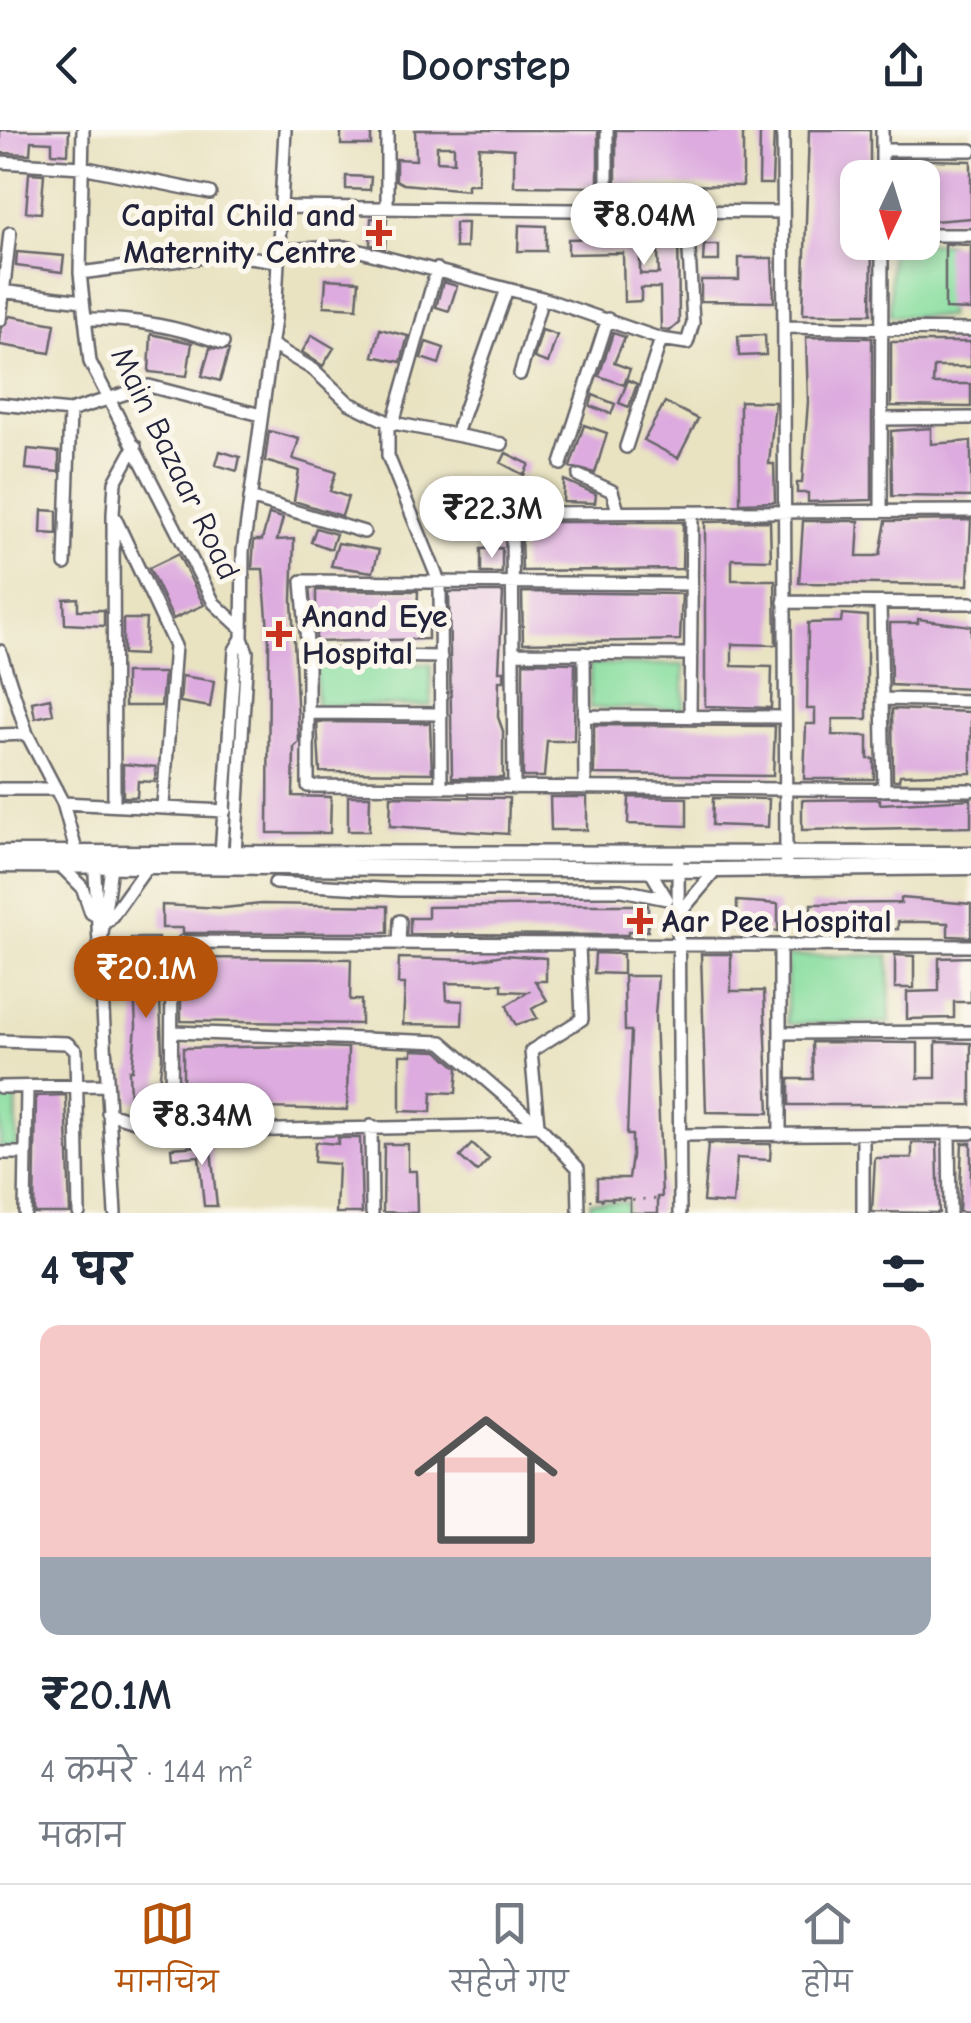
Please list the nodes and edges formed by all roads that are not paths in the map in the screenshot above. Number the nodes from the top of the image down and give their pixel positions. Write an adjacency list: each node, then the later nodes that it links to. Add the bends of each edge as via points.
1 (83, 130): 11 (street, Main Bazaar Road)
2 (285, 130): 14 (street)
3 (387, 130): 13 (street)
4 (607, 130): 16 (street)
5 (782, 130): 15 (street)
6 (882, 130): 7 (street)
7 (882, 150): 8 (street); 9 (street)
8 (971, 150)
9 (882, 160)
10 (0, 162): 11 (street)
11 (82, 168): 12 (street); 24 (street, Main Bazaar Road)
12 (210, 194)
13 (387, 207): 14 (street); 16 (street)
14 (278, 208): 21 (street)
15 (783, 212): 17 (street); 32 (street)
16 (607, 213): 17 (street)
17 (687, 215): 35 (street, via 692,336 687,344)
18 (10, 233): 26 (street)
19 (940, 234): 20 (street)
20 (971, 235)
21 (277, 256): 23 (street, via 345,247); 24 (street, via 226,254); 37 (street)
22 (882, 260): 33 (street)
23 (437, 269): 25 (street); 45 (street)
24 (80, 273): 28 (street, Main Bazaar Road)
25 (507, 289): 27 (street); 46 (street)
26 (2, 292): 28 (street); 31 (street)
27 (542, 298): 30 (street); 38 (street)
28 (84, 302): 29 (street, Main Bazaar Road)
29 (85, 318): 36 (street, via 126,318); 39 (street, Main Bazaar Road, via 90,362)
30 (608, 319): 35 (street); 50 (street)
31 (0, 320)
32 (784, 327): 33 (street); 56 (street)
33 (882, 328): 34 (street); 43 (street)
34 (971, 330)
35 (661, 339): 49 (street)
36 (223, 343)
37 (272, 345): 42 (street); 45 (street, via 314,370 349,403)
38 (520, 374)
39 (110, 400): 41 (street); 42 (street, via 149,386); 48 (street, Main Bazaar Road)
40 (0, 404): 41 (street)
41 (70, 411): 60 (street)
42 (261, 415): 52 (street)
43 (881, 418): 44 (street); 57 (street)
44 (971, 418)
45 (390, 423): 46 (street); 62 (street, via 388,456)
46 (456, 434): 47 (street)
47 (502, 444)
48 (135, 446): 58 (street, via 115,482); 67 (street, Main Bazaar Road, via 214,604)
49 (626, 447)
50 (561, 464)
51 (579, 476): 54 (street, via 612,491)
52 (250, 498): 59 (street); 67 (street)
53 (971, 511): 57 (street)
54 (618, 512): 55 (street); 61 (street, via 523,513 512,528)
55 (692, 512): 56 (street); 63 (street)
56 (784, 512): 57 (street); 64 (street)
57 (881, 512)
58 (113, 514): 92 (street); 93 (street, via 176,646)
59 (364, 532)
60 (66, 564)
61 (514, 582): 62 (street); 63 (street); 69 (street)
62 (440, 584): 72 (street, via 302,581); 73 (street)
63 (692, 584): 71 (street)
64 (784, 602): 65 (street); 80 (street)
65 (880, 602): 66 (street); 74 (street)
66 (971, 603)
67 (242, 634): 94 (street, via 234,650); 98 (street, via 247,652)
68 (0, 651): 81 (street)
69 (514, 653): 70 (street); 84 (street)
70 (584, 654): 71 (street); 78 (street)
71 (691, 654): 79 (street)
72 (308, 656): 73 (street); 76 (street)
73 (441, 657): 77 (street)
74 (882, 699): 75 (street); 89 (street)
75 (971, 701)
76 (308, 713): 77 (street); 83 (street, via 308,786)
77 (441, 714): 83 (street)
78 (584, 716): 79 (street); 85 (street)
79 (690, 716): 80 (street)
80 (784, 716): 88 (street)
81 (27, 734): 82 (street); 87 (street)
82 (0, 735)
83 (441, 787): 84 (street)
84 (514, 788): 85 (street)
85 (584, 788): 88 (street)
86 (0, 789): 87 (street)
87 (56, 789): 91 (street)
88 (784, 790): 89 (street); 102 (street)
89 (884, 790): 90 (street)
90 (971, 790)
91 (63, 803): 92 (street); 96 (street)
92 (114, 805): 93 (street)
93 (163, 805): 94 (street)
94 (225, 811): 98 (street)
95 (0, 854): 96 (main road)
96 (77, 854): 99 (main road)
97 (971, 854): 102 (main road)
98 (228, 857): 100 (main road); 101 (main road); 105 (main road); 107 (main road)
99 (94, 859): 100 (main road); 103 (main road); 113 (street)
100 (112, 860): 105 (main road); 113 (street)
101 (678, 862): 102 (main road); 107 (main road); 108 (main road); 111 (street)
102 (786, 862): 106 (main road); 108 (main road)
103 (60, 864): 104 (main road); 113 (street, via 82,888)
104 (0, 865)
105 (147, 867): 113 (street)
106 (971, 867)
107 (650, 869): 110 (street)
108 (716, 870): 111 (street)
109 (275, 883): 110 (street, via 622,890)
110 (668, 899): 111 (street)
111 (678, 915): 116 (street)
112 (400, 921): 114 (street)
113 (101, 927): 123 (street)
114 (399, 944): 115 (street); 119 (street, via 183,942 172,952)
115 (579, 945): 116 (street); 128 (street, via 582,1019 531,1051)
116 (678, 946): 117 (street); 135 (street)
117 (780, 946): 118 (street); 121 (street)
118 (971, 946)
119 (174, 1032): 128 (street, via 442,1042); 130 (street)
120 (971, 1032): 121 (street)
121 (780, 1033): 131 (street)
122 (0, 1041): 125 (street, via 74,1046)
123 (106, 1085): 125 (street); 127 (street)
124 (26, 1086): 125 (street); 126 (street); 137 (street)
125 (77, 1086): 140 (street)
126 (0, 1087)
127 (108, 1114): 130 (street); 141 (street)
128 (538, 1125): 129 (street); 138 (street, via 578,1168)
129 (372, 1126): 130 (street); 142 (street)
130 (171, 1132)
131 (780, 1134): 132 (street); 135 (street)
132 (862, 1134): 133 (street); 144 (street)
133 (949, 1134): 134 (street); 145 (street)
134 (971, 1134)
135 (680, 1135): 143 (street)
136 (0, 1153): 137 (street)
137 (26, 1153): 139 (street)
138 (579, 1206)
139 (25, 1213)
140 (79, 1213)
141 (114, 1213)
142 (372, 1213)
143 (680, 1213)
144 (863, 1213)
145 (950, 1213)

